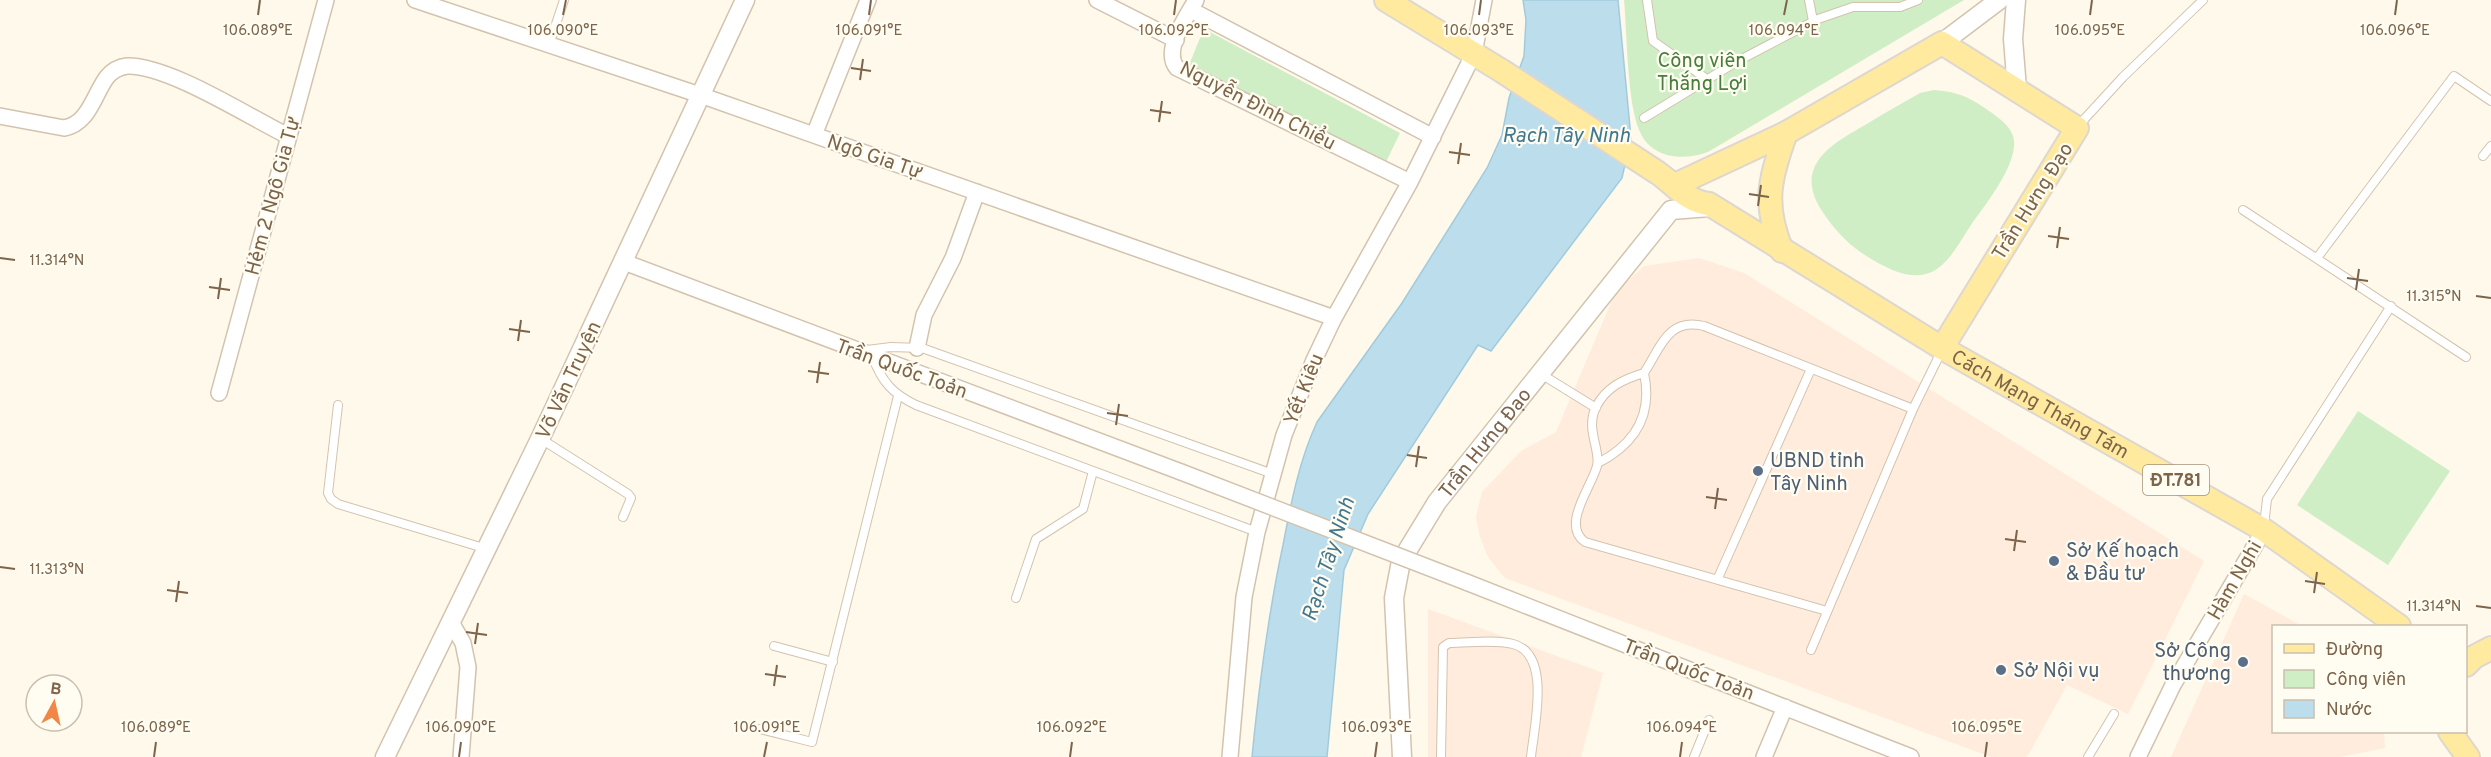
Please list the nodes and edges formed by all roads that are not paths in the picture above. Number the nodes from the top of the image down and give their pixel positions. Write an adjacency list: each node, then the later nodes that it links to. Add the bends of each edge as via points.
1 (326, 0): 30 (street, Hẻm 2 Ngô Gia Tự)
2 (415, 0): 19 (street, Ngô Gia Tự)
3 (564, 0): 19 (lane)
4 (746, 0): 23 (street, Võ Văn Truyện)
5 (868, 0): 29 (street)
6 (1097, 0): 17 (street, Nguyễn Đình Chiểu)
7 (1386, 0): 20 (main road)
8 (1484, 0): 20 (street, Yết Kiêu)
9 (1647, 0): 21 (lane, via 1653,41)
10 (1809, 0): 16 (lane)
11 (1918, 0): 16 (lane, via 1900,7 1853,7)
12 (2016, 0): 22 (street, via 2013,39)
13 (2203, 0): 27 (lane)
14 (1992, 2): 18 (street)
15 (1193, 5): 17 (street); 31 (street)
16 (1814, 21): 21 (lane)
17 (1176, 40): 35 (street, Nguyễn Đình Chiểu, via 1172,58 1180,70)
18 (1942, 43): 22 (main road, Trần Hưng Đạo); 28 (main road)
19 (549, 45): 23 (street, Ngô Gia Tự)
20 (1473, 53): 31 (street, Yết Kiêu); 34 (main road, Cách Mạng Tháng Tám)
21 (1708, 80): 26 (lane)
22 (2017, 89): 27 (main road, Trần Hưng Đạo)
23 (703, 96): 29 (street, Ngô Gia Tự); 42 (street, Võ Văn Truyện)
24 (2491, 101): 41 (lane, via 2454,76)
25 (0, 116): 30 (street, via 72,127 84,117 107,77 127,66 161,73)
26 (1644, 118)
27 (2077, 128): 46 (main road, Trần Hưng Đạo)
28 (1786, 133): 34 (main road); 40 (main road, via 1769,200 1772,224)
29 (814, 135): 36 (street, Ngô Gia Tự)
30 (288, 136): 52 (street, Hẻm 2 Ngô Gia Tự)
31 (1433, 137): 35 (street, Yết Kiêu)
32 (2491, 146): 33 (lane)
33 (2483, 156)
34 (1668, 180): 37 (main road, Cách Mạng Tháng Tám, via 1704,195); 38 (street)
35 (1410, 182): 44 (street, Yết Kiêu)
36 (977, 192): 44 (street, Ngô Gia Tự); 45 (street, via 953,258 924,315)
37 (1712, 206): 38 (street); 40 (main road, Cách Mạng Tháng Tám / ĐT.781)
38 (1671, 210): 51 (street, Trần Hưng Đạo)
39 (2243, 210): 41 (lane)
40 (1782, 251): 46 (main road, Cách Mạng Tháng Tám / ĐT.781)
41 (2317, 258): 43 (lane)
42 (624, 262): 47 (street, Trần Quốc Toản); 57 (street, Võ Văn Truyện)
43 (2391, 306): 48 (lane); 62 (lane, via 2267,499)
44 (1334, 318): 60 (street, Yết Kiêu, via 1284,435)
45 (917, 348): 47 (lane, via 891,347); 60 (lane)
46 (1942, 348): 56 (lane); 62 (main road, Cách Mạng Tháng Tám / ĐT.781)
47 (866, 354): 53 (lane, via 882,380); 75 (street, Trần Quốc Toản, bridge)
48 (2466, 357)
49 (1811, 369): 50 (lane, via 1688,323 1672,330); 56 (lane); 65 (lane)
50 (1644, 373): 55 (lane, via 1614,386); 58 (lane, via 1647,404 1635,434 1624,448)
51 (1540, 374): 55 (lane); 84 (street, Trần Hưng Đạo, via 1437,502 1401,561 1394,598)
52 (219, 393)
53 (898, 396): 59 (lane); 73 (lane)
54 (338, 405): 64 (lane, via 328,493 331,499)
55 (1596, 408): 58 (lane, via 1592,427)
56 (1913, 409): 67 (lane)
57 (540, 439): 61 (lane, via 628,494 631,498); 64 (street, Võ Văn Truyện)
58 (1598, 463): 65 (lane, via 1575,522 1580,538)
59 (1093, 471): 63 (lane); 66 (lane, via 1083,509 1036,539)
60 (1273, 474): 63 (street, Yết Kiêu)
61 (623, 517)
62 (2264, 530): 69 (main road, Cách Mạng Tháng Tám / ĐT.781); 91 (street, Hàm Nghi, via 2173,685)
63 (1257, 532): 83 (street, Yết Kiêu, via 1244,597)
64 (487, 549): 68 (street, Võ Văn Truyện)
65 (1718, 578): 67 (lane)
66 (1016, 598)
67 (1827, 611): 72 (lane)
68 (451, 622): 81 (street, Võ Văn Truyện); 82 (street, via 463,643 468,667)
69 (2396, 625)
70 (774, 646): 73 (lane)
71 (2491, 648): 74 (main road)
72 (1811, 650)
73 (833, 662): 78 (lane, via 812,741)
74 (2467, 664)
75 (1785, 706): 88 (street); 89 (street, Trần Quốc Toản)
76 (2114, 714): 90 (lane)
77 (1709, 720): 87 (lane)
78 (760, 729)
79 (2450, 733): 92 (main road)
80 (2451, 733): 93 (main road)
81 (385, 757)
82 (461, 757)
83 (1230, 757)
84 (1402, 757)
85 (1441, 757): 86 (lane, via 1442,653 1449,643 1512,644 1532,658 1538,675)
86 (1531, 757)
87 (1694, 757)
88 (1764, 757)
89 (1911, 757)
90 (2088, 757)
91 (2138, 757)
92 (2451, 757)
93 (2468, 757)

